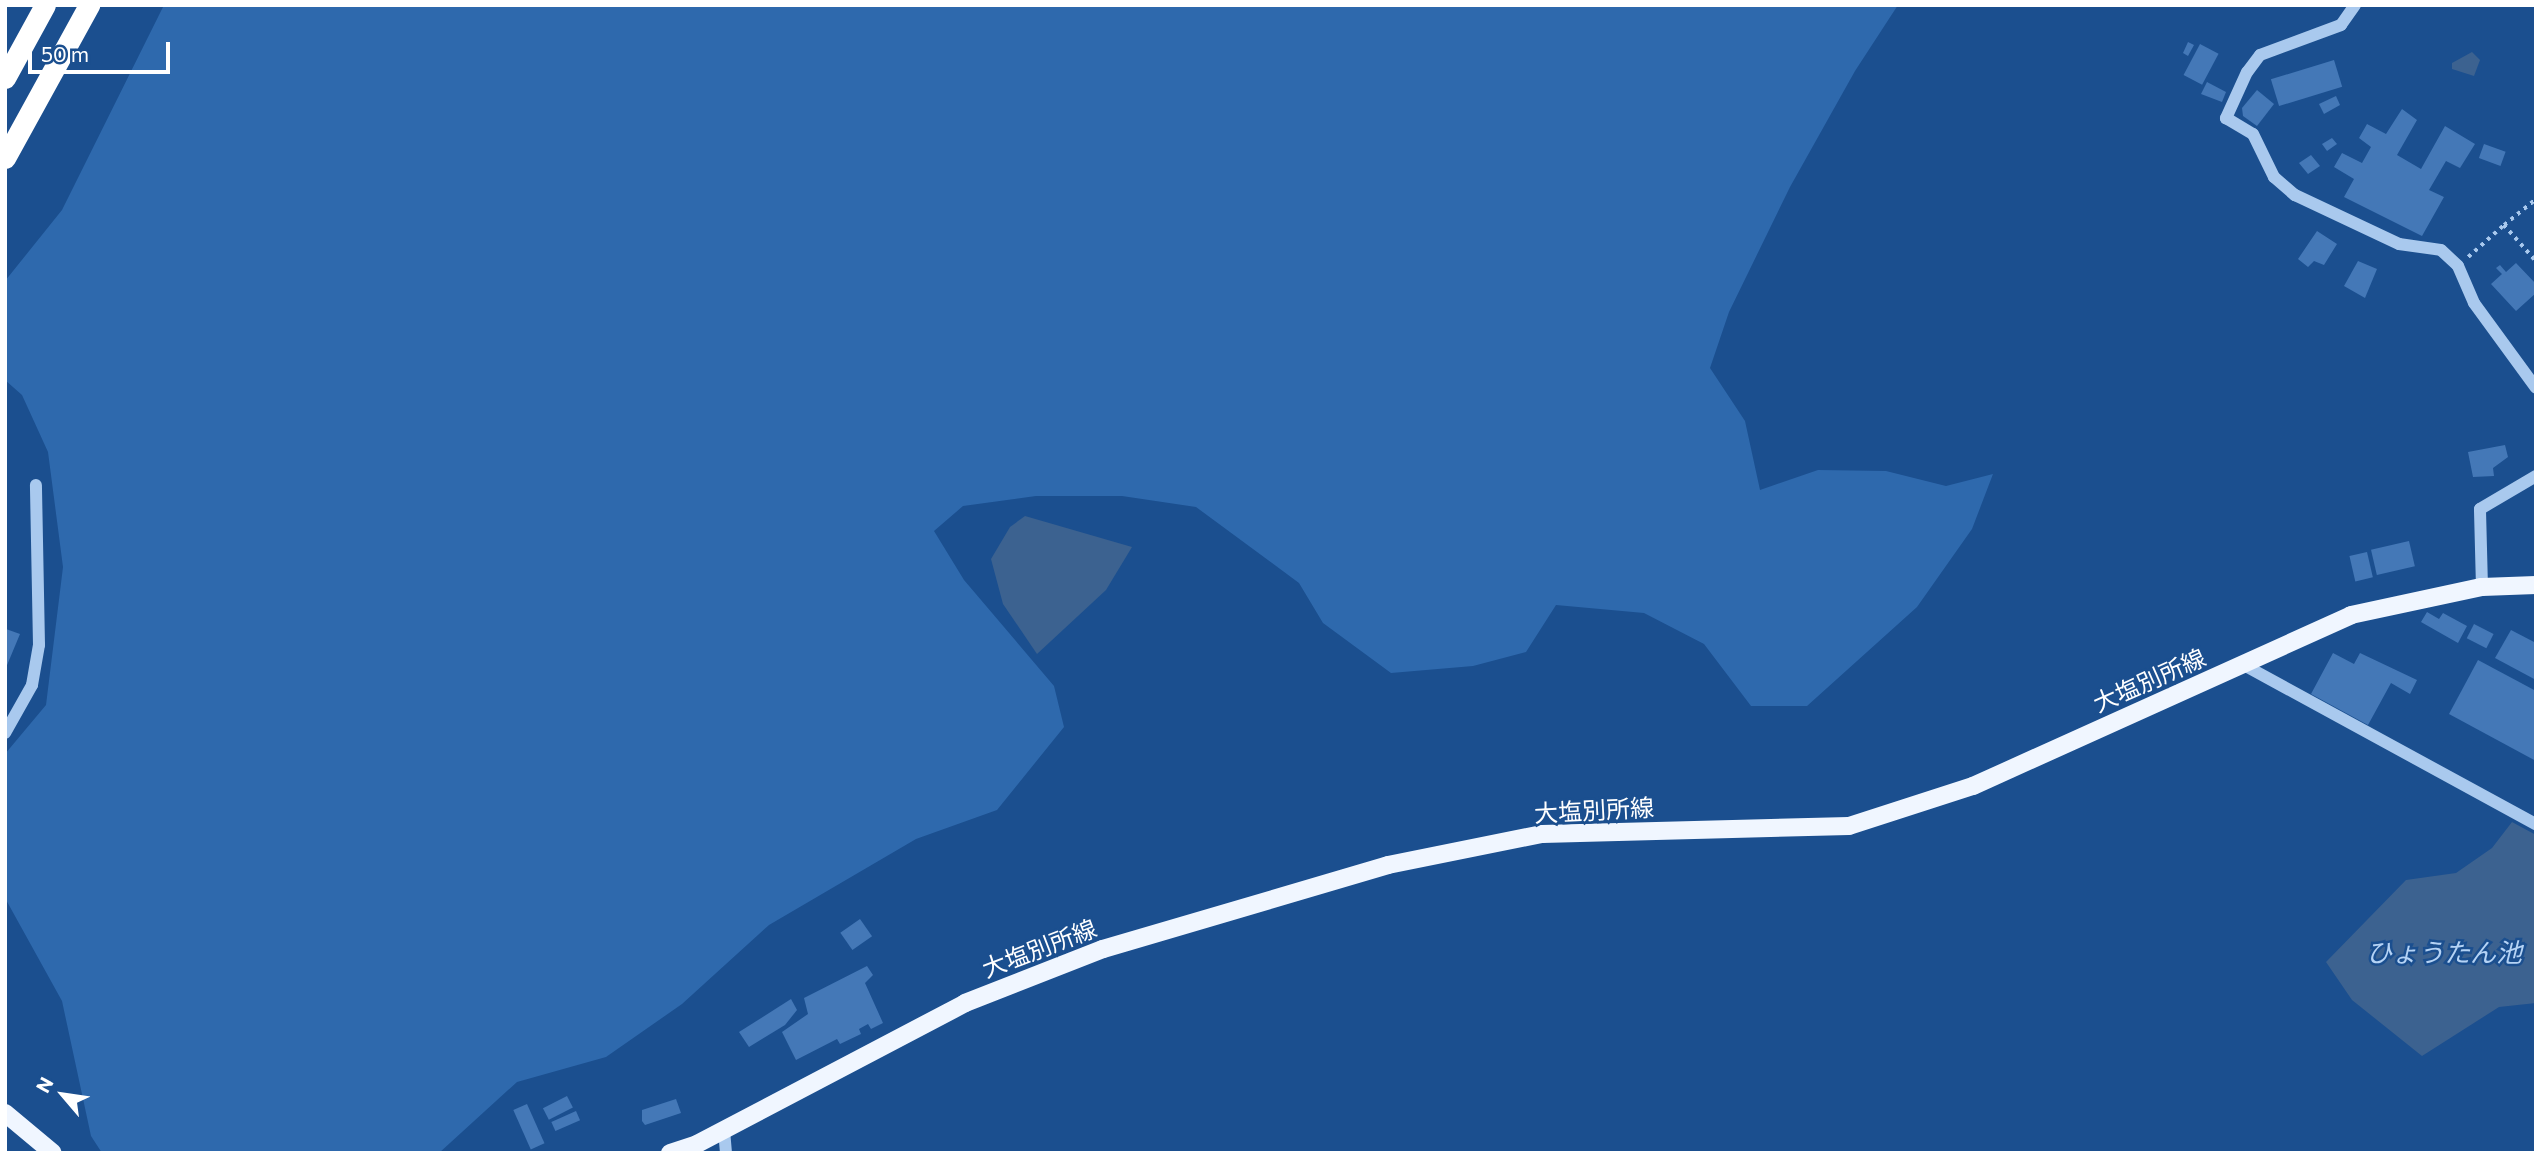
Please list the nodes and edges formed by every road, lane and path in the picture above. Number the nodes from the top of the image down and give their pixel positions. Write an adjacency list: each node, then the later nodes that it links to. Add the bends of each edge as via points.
1 (46, 5): 4 (highway)
2 (89, 5): 5 (highway)
3 (2355, 5): 9 (street, via 2341,25 2260,55 2226,118 2253,134 2274,177 2295,195 2399,244 2441,250)
4 (5, 78)
5 (5, 158)
6 (2536, 199): 7 (path)
7 (2504, 225): 8 (path); 9 (path)
8 (2536, 261)
9 (2458, 266): 10 (street, via 2474,303)
10 (2536, 388)
11 (2536, 476): 14 (street, via 2480,509)
12 (36, 485): 16 (street, via 39,645 32,685)
13 (2536, 585): 14 (main road, 大塩別所線)
14 (2482, 587): 15 (main road, 大塩別所線, via 2351,615)
15 (2242, 664): 17 (street); 19 (main road, 大塩別所線, via 1973,786 1849,825 1542,834 1388,865 1103,949 965,1003)
16 (5, 733)
17 (2536, 824)
18 (5, 1113): 20 (main road)
19 (724, 1130): 21 (main road, 大塩別所線); 22 (street)
20 (53, 1153)
21 (670, 1153)
22 (726, 1153)

